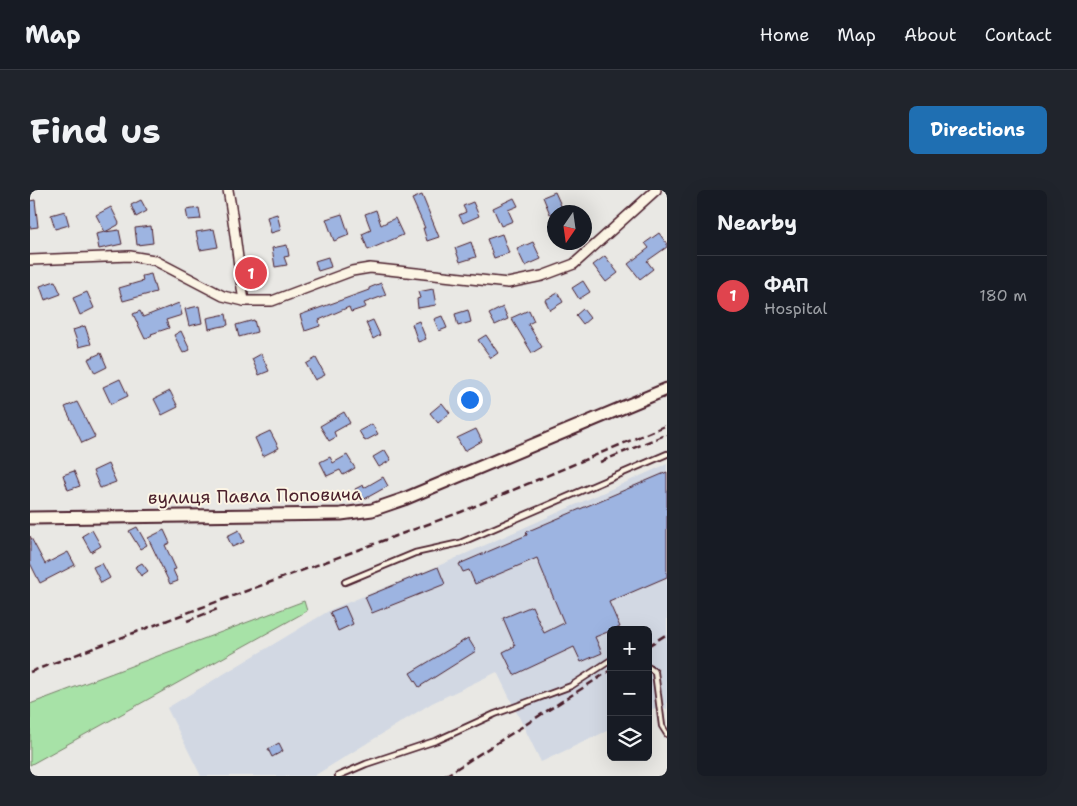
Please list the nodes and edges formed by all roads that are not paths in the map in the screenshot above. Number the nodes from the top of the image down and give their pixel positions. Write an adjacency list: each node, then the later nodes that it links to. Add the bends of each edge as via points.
1 (228, 190): 4 (street)
2 (656, 190): 4 (street, via 574,264 542,276 508,283 370,268 352,271 272,301)
3 (30, 260): 4 (street, via 130,256 154,260 223,296)
4 (244, 301)
5 (667, 389): 7 (street, вулиця Павла Поповича, via 372,510 341,514)
6 (667, 454): 8 (lane, via 460,543 415,553)
7 (30, 518)
8 (345, 582)
9 (607, 663): 12 (lane, via 571,686)
10 (652, 669): 11 (lane, via 655,672 662,726)
11 (667, 734)
12 (338, 776)

